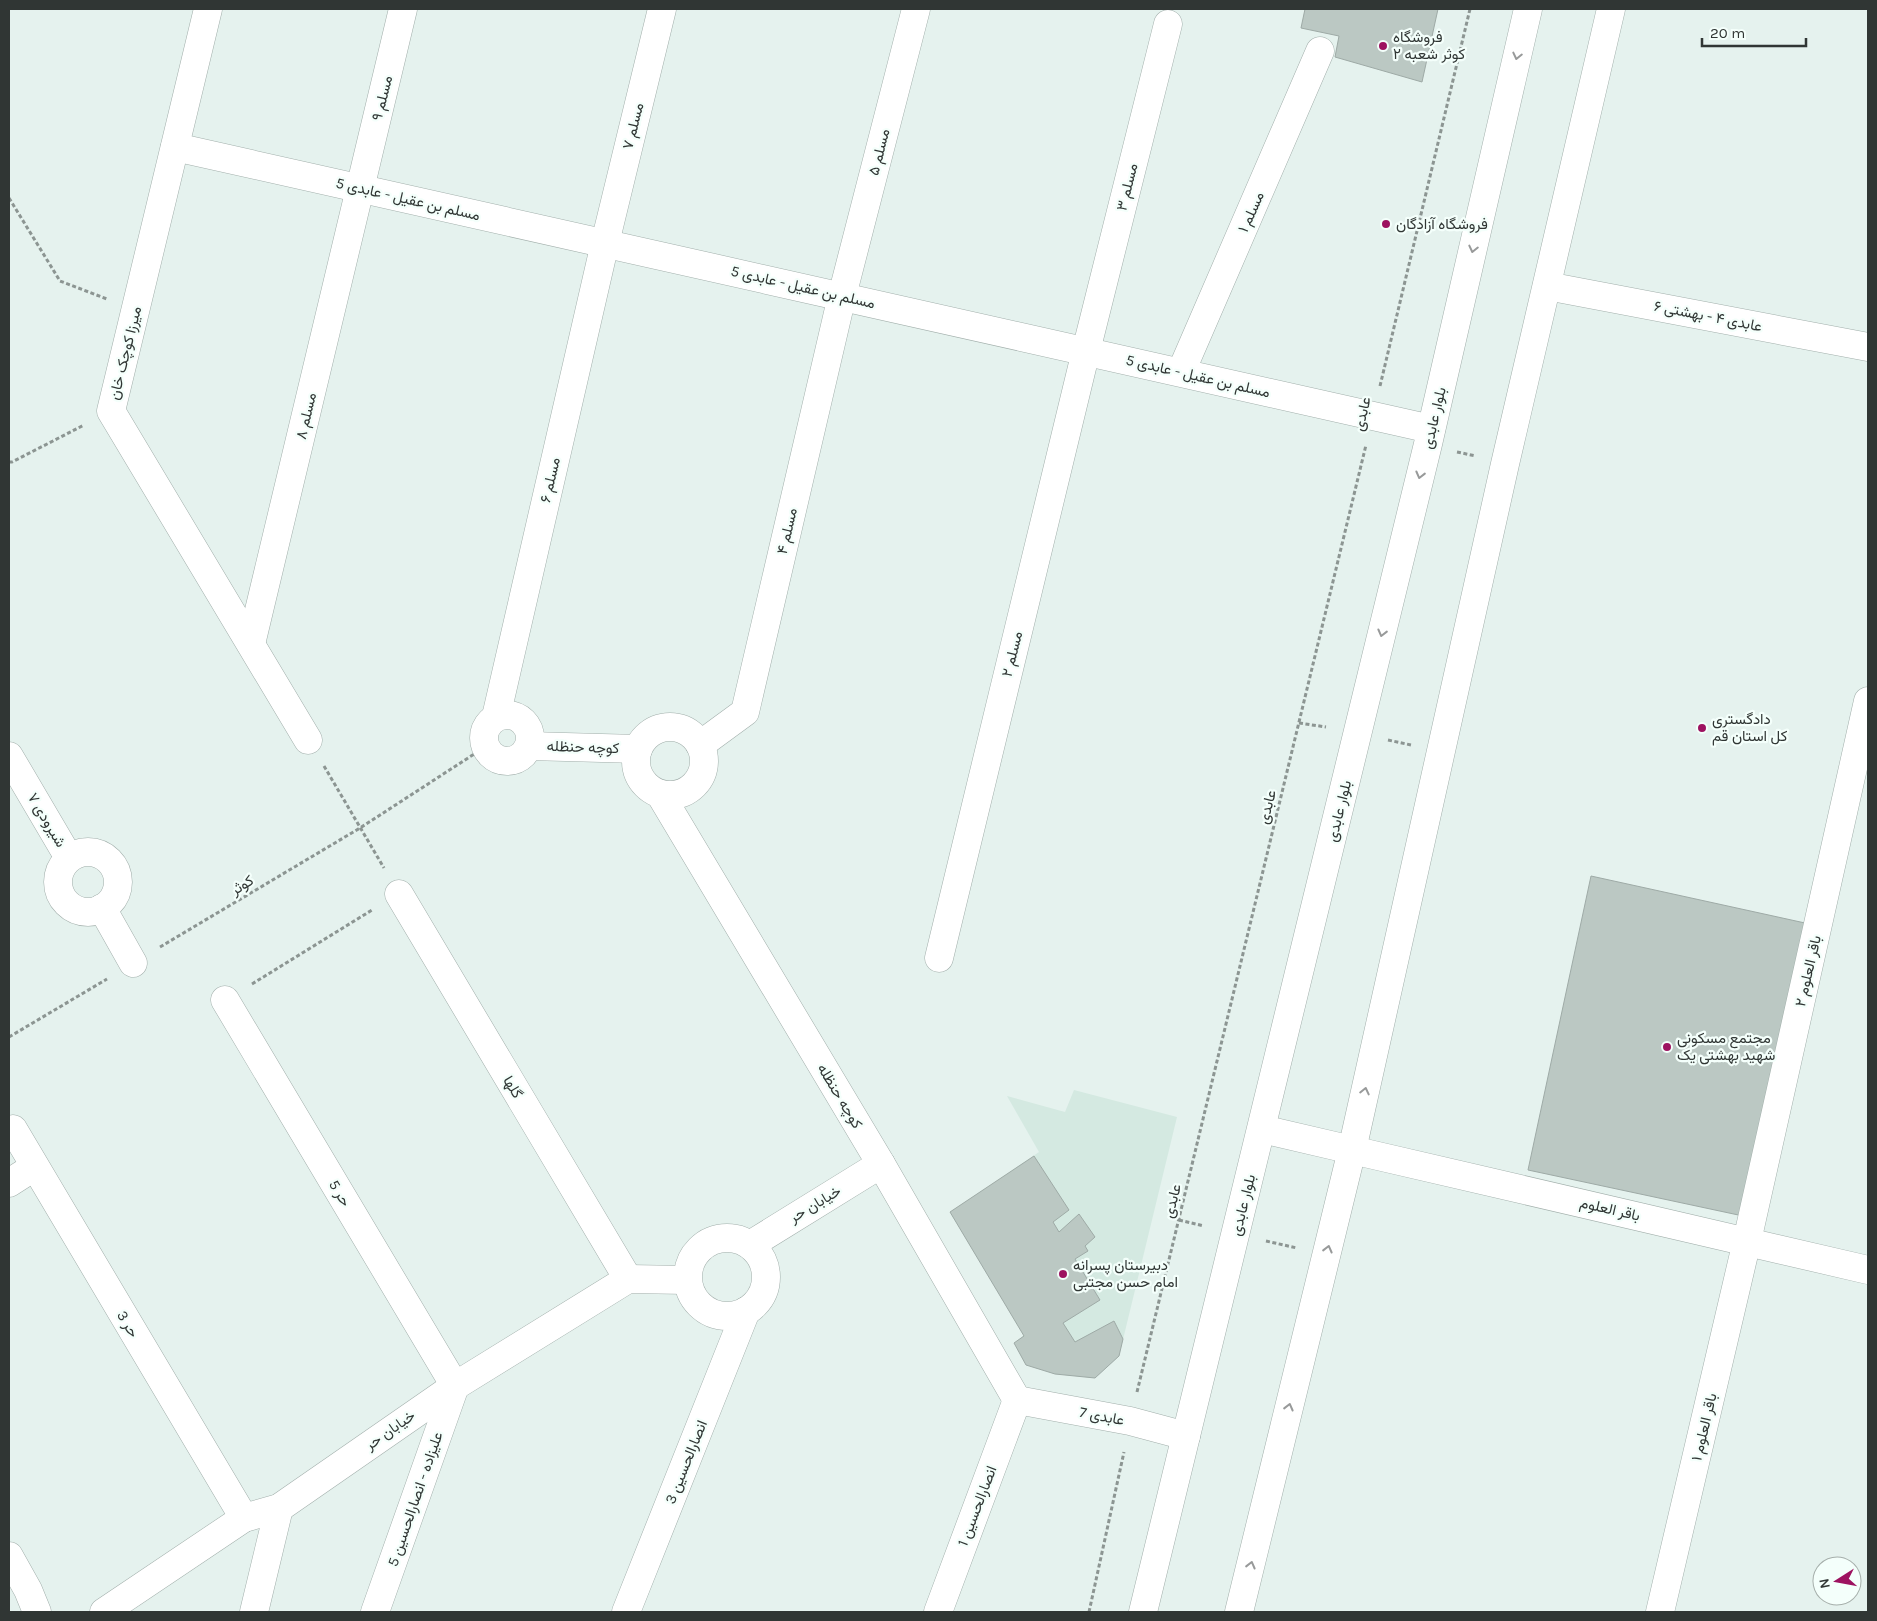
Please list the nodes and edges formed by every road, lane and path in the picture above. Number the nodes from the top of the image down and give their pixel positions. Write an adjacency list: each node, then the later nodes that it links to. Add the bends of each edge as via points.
1 (208, 9): 10 (street, میرزا کوچک خان)
2 (403, 9): 11 (street, مسلم ۹)
3 (662, 9): 13 (street, مسلم ۷)
4 (916, 9): 15 (street, مسلم ۵)
5 (1470, 9): 21 (path, عابدی)
6 (1528, 9): 22 (street, بلوار عابدی, one-way to 22)
7 (1611, 9): 14 (street)
8 (1168, 24): 18 (street, مسلم ۳)
9 (1320, 51): 19 (street, مسلم ۱)
10 (175, 147): 11 (street, مسلم بن عقیل - عابدی 5); 16 (street, میرزا کوچک خان)
11 (360, 188): 13 (street, مسلم بن عقیل - عابدی 5); 25 (street, مسلم ۸)
12 (9, 198): 16 (path, via 60,281)
13 (604, 243): 15 (street, مسلم بن عقیل - عابدی 5); 27 (street, مسلم ۶)
14 (1547, 286): 17 (street, عابدی ۴ - بهشتی ۶); 24 (street)
15 (842, 296): 18 (street, مسلم بن عقیل - عابدی 5); 29 (street, مسلم ۴, via 745,712)
16 (135, 310): 20 (street, میرزا کوچک خان)
17 (1868, 346)
18 (1086, 351): 19 (street, مسلم بن عقیل - عابدی 5); 39 (street, مسلم ۲)
19 (1181, 372): 21 (street, مسلم بن عقیل - عابدی 5)
20 (111, 411): 23 (path); 25 (street, میرزا کوچک خان)
21 (1373, 415): 22 (street, مسلم بن عقیل - عابدی 5); 57 (path, عابدی)
22 (1430, 436): 24 (path); 43 (street, بلوار عابدی, one-way to 43)
23 (9, 462)
24 (1505, 464): 45 (street, one-way to 24)
25 (251, 644): 28 (street, میرزا کوچک خان)
26 (1868, 701): 49 (street, باقر العلوم ۲)
27 (496, 717): 30 (street, via 506,714 526,724 530,734); 31 (street, via 487,725 483,736)
28 (308, 740): 35 (path)
29 (700, 745): 32 (street, via 690,733 676,727 660,728 646,736); 34 (street, via 705,761 696,783 676,795)
30 (529, 746): 31 (street, via 523,756 513,761 502,761 492,756); 32 (street, کوچه حنظله)
31 (485, 747): 35 (path, کوثر)
32 (638, 749): 34 (street, via 636,768 644,784)
33 (9, 756): 36 (street, شیرودی ۷)
34 (660, 794): 46 (street, کوچه حنظله)
35 (360, 828): 37 (path); 40 (path, کوثر)
36 (69, 858): 38 (street, via 58,876 58,886 66,903 84,912); 38 (street, via 86,852 96,853 112,864 116,873 115,893)
37 (399, 894): 41 (path); 52 (street, گلها)
38 (102, 908): 40 (street)
39 (939, 958)
40 (133, 963): 42 (path, کوثر)
41 (225, 1000): 55 (street, حر 5)
42 (9, 1038)
43 (1262, 1129): 45 (street, باقر العلوم); 58 (street, بلوار عابدی)
44 (11, 1130): 47 (street, حر 3)
45 (1352, 1150): 49 (street, باقر العلوم); 70 (street, one-way to 45)
46 (881, 1164): 50 (street, خیابان حر); 56 (street, کوچه حنظله)
47 (34, 1167): 48 (street); 60 (street, حر 3)
48 (9, 1182)
49 (1747, 1241): 51 (street, باقر العلوم); 71 (street, باقر العلوم ۱)
50 (750, 1245): 53 (street, via 726,1237 702,1246 688,1267); 54 (street, via 759,1254 766,1279 763,1292)
51 (1868, 1270)
52 (628, 1279): 53 (street); 55 (street, خیابان حر)
53 (687, 1280): 54 (street, via 690,1293 708,1312 734,1316)
54 (746, 1311): 66 (street, انصارالحسین 3)
55 (455, 1386): 59 (street, خیابان حر); 65 (street, علیزاده - انصارالحسین 5)
56 (1017, 1400): 57 (street, عابدی 7); 67 (street, انصارالحسین 1)
57 (1130, 1421): 58 (street, عابدی 7); 68 (path, عابدی)
58 (1186, 1436): 69 (street, بلوار عابدی)
59 (279, 1508): 60 (street, خیابان حر); 64 (street)
60 (244, 1518): 63 (street, خیابان حر)
61 (9, 1556): 62 (street)
62 (37, 1612)
63 (104, 1612)
64 (254, 1612)
65 (376, 1612)
66 (626, 1612)
67 (938, 1612)
68 (1089, 1612)
69 (1143, 1612)
70 (1239, 1612)
71 (1660, 1612)

